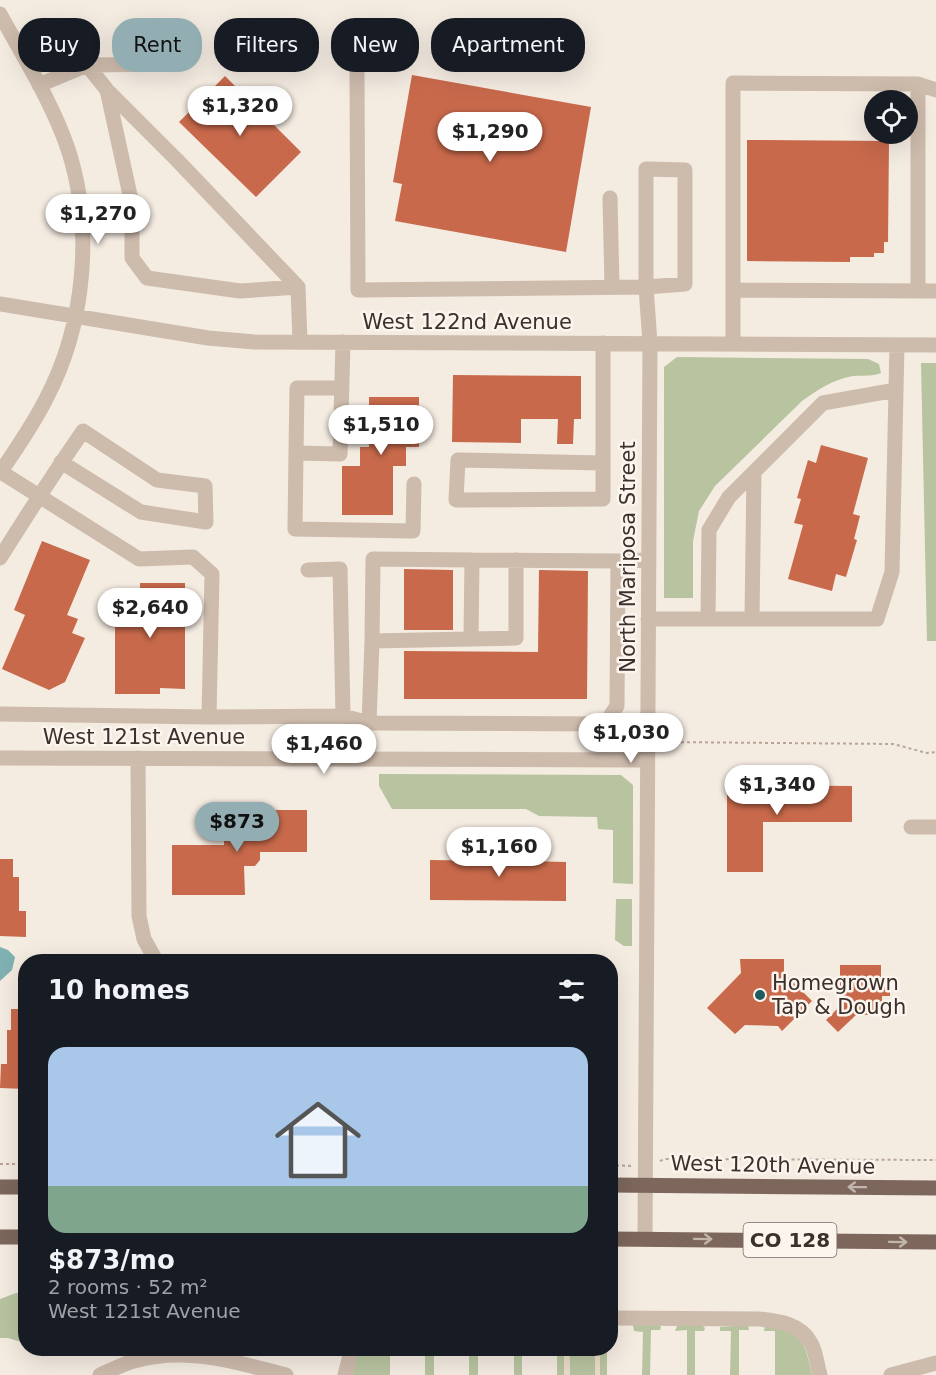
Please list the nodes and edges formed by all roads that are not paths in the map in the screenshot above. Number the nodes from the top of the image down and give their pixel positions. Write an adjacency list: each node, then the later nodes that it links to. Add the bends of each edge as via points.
1 (0, 14): 6 (street)
2 (70, 72): 6 (street)
3 (93, 72): 7 (street)
4 (357, 73): 11 (street, via 358,290)
5 (918, 84): 8 (street); 13 (street, via 733,83); 14 (street)
6 (39, 85): 17 (street, via 68,149 81,216 82,260)
7 (107, 90): 10 (street); 10 (street, via 132,204 132,258 147,278 240,291)
8 (936, 90)
9 (610, 198): 11 (street)
10 (298, 287): 18 (street)
11 (612, 287): 12 (street)
12 (646, 287): 12 (street, via 646,169 685,170 685,284); 21 (street, North Mariposa Street)
13 (733, 290): 14 (street); 22 (street)
14 (918, 291): 15 (street)
15 (936, 291)
16 (0, 304): 17 (street, West 122nd Avenue)
17 (75, 316): 18 (street, West 122nd Avenue, via 208,338); 30 (street, via 47,398)
18 (300, 342): 19 (street, West 122nd Avenue)
19 (343, 342): 20 (street, West 122nd Avenue); 25 (street)
20 (603, 343): 21 (street, West 122nd Avenue); 29 (street)
21 (650, 343): 22 (street, West 122nd Avenue); 37 (street, North Mariposa Street)
22 (733, 344): 23 (street, West 122nd Avenue)
23 (897, 345): 24 (street, West 122nd Avenue); 26 (street)
24 (936, 345)
25 (342, 388): 27 (street, via 297,388); 27 (street, via 340,454)
26 (896, 390): 31 (street, via 823,403); 42 (street, via 892,572 877,619)
27 (296, 453): 32 (street, via 295,529 413,531)
28 (61, 462): 28 (street, via 82,431 157,480 205,486 206,522 141,512); 33 (street)
29 (603, 463): 29 (street, via 603,499 456,500 458,460)
30 (0, 472): 33 (street)
31 (754, 472): 41 (street, via 729,497 710,530); 42 (street)
32 (414, 484)
33 (39, 495): 34 (street); 47 (street, via 139,559 193,557 212,574)
34 (0, 558)
35 (472, 560): 36 (street); 43 (street); 44 (street, via 374,559)
36 (516, 560): 38 (street); 43 (street, via 516,639)
37 (649, 560): 38 (street); 40 (street, North Mariposa Street)
38 (618, 561): 48 (street, via 617,706 605,724)
39 (308, 570): 46 (street, via 340,569)
40 (648, 619): 41 (street); 51 (street, North Mariposa Street)
41 (708, 619): 42 (street)
42 (752, 619)
43 (471, 639): 44 (street)
44 (372, 641): 48 (street)
45 (0, 714): 47 (street)
46 (343, 716): 47 (street); 48 (street)
47 (209, 717)
48 (369, 723)
49 (0, 758): 50 (street, West 121st Avenue)
50 (138, 758): 51 (street, West 121st Avenue); 54 (street, via 139,916)
51 (647, 760): 56 (street, North Mariposa Street)
52 (911, 827): 53 (street)
53 (936, 827)
54 (152, 954)
55 (618, 1185): 56 (main road, West 120th Avenue)
56 (646, 1185): 59 (main road, West 120th Avenue, one-way to 56); 63 (street, North Mariposa Street)
57 (0, 1187): 58 (main road)
58 (18, 1187)
59 (936, 1188)
60 (0, 1237): 61 (main road)
61 (18, 1237)
62 (618, 1239): 63 (main road, CO 128)
63 (645, 1239): 64 (main road, CO 128, one-way to 64)
64 (936, 1242)
65 (618, 1318): 73 (street, via 780,1322 793,1326 812,1344)
66 (162, 1356): 70 (street, via 134,1361)
67 (208, 1356): 71 (street)
68 (350, 1356): 72 (street)
69 (936, 1363): 74 (street)
70 (100, 1375)
71 (286, 1375)
72 (345, 1375)
73 (820, 1375)
74 (891, 1375)

